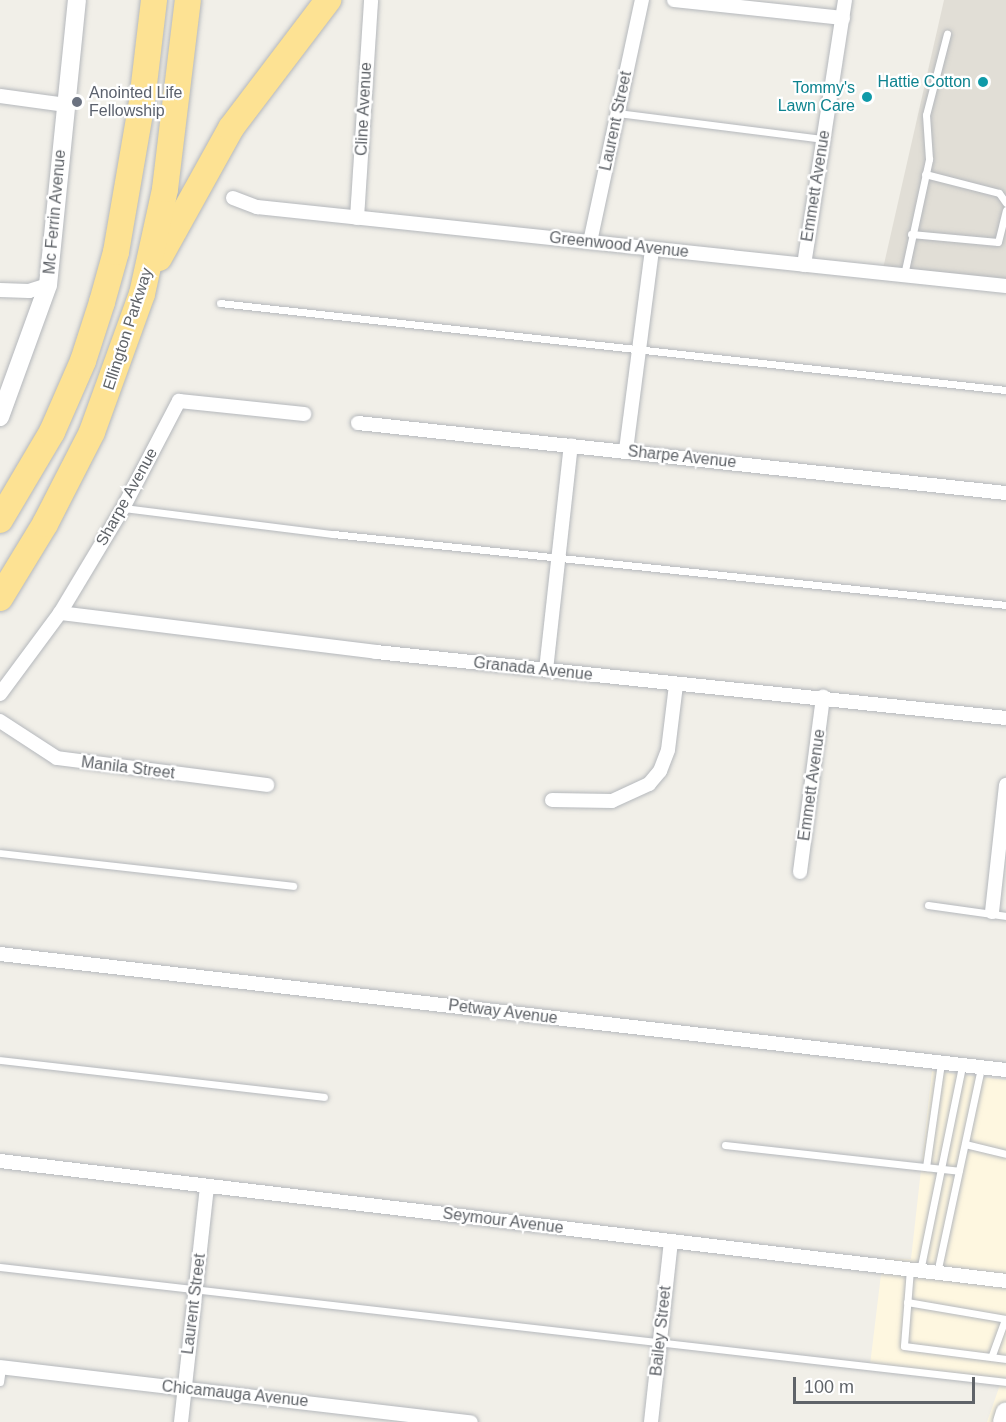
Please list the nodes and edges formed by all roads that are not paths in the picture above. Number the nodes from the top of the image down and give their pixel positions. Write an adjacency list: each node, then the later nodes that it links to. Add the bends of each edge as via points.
1 (76, 0): 14 (street, Mc Ferrin Avenue)
2 (136, 0): 13 (highway)
3 (154, 0): 13 (highway, Ellington Parkway)
4 (188, 0): 30 (highway, Ellington Parkway, via 165,189)
5 (328, 0): 30 (highway, via 231,128 183,210)
6 (371, 0): 21 (street, Cline Avenue)
7 (642, 0): 15 (street, Laurent Street)
8 (674, 0): 10 (street)
9 (845, 0): 10 (street, Emmett Avenue)
10 (843, 18): 16 (street, Emmett Avenue)
11 (947, 34): 17 (lane, via 927,115 929,159)
12 (0, 96): 14 (street)
13 (142, 101): 41 (highway, Ellington Parkway, via 116,252 83,361 52,432)
14 (66, 105): 27 (street, Mc Ferrin Avenue)
15 (617, 113): 16 (lane); 23 (street, Laurent Street)
16 (822, 139): 25 (street, Emmett Avenue)
17 (925, 174): 19 (lane, via 999,193); 22 (lane)
18 (233, 198): 21 (street, Greenwood Avenue, via 257,207)
19 (1006, 203)
20 (1006, 210): 22 (lane, via 998,242)
21 (357, 218): 23 (street, Greenwood Avenue)
22 (911, 234): 26 (lane)
23 (590, 242): 24 (street, Greenwood Avenue)
24 (652, 249): 25 (street, Greenwood Avenue); 32 (street)
25 (804, 265): 26 (street, Greenwood Avenue)
26 (904, 275): 28 (street, Greenwood Avenue)
27 (48, 285): 29 (street, via 28,291); 35 (street, Mc Ferrin Avenue)
28 (1006, 286)
29 (0, 290)
30 (142, 294): 43 (highway, Ellington Parkway, via 92,432 45,524)
31 (220, 303): 32 (lane)
32 (639, 349): 33 (lane); 38 (street)
33 (1006, 390)
34 (304, 414): 40 (street, Sharpe Avenue, via 179,401)
35 (0, 417)
36 (358, 423): 37 (street, Sharpe Avenue)
37 (571, 445): 38 (street, Sharpe Avenue); 42 (street)
38 (626, 450): 39 (street, Sharpe Avenue)
39 (1006, 493)
40 (123, 508): 42 (lane); 45 (street, Sharpe Avenue)
41 (0, 520)
42 (556, 557): 44 (lane); 46 (street)
43 (0, 598)
44 (1006, 605)
45 (60, 613): 46 (street, Granada Avenue); 48 (street, Sharpe Avenue)
46 (546, 670): 47 (street, Granada Avenue)
47 (676, 684): 49 (street, Granada Avenue); 54 (street, via 668,750 660,771 649,784 612,801)
48 (0, 693)
49 (823, 697): 50 (street, Granada Avenue); 56 (street, Emmett Avenue)
50 (1006, 718)
51 (0, 721): 52 (street, Manila Street, via 57,759)
52 (267, 785)
53 (1006, 785): 59 (street)
54 (552, 800)
55 (0, 853): 57 (lane)
56 (800, 872)
57 (293, 886)
58 (928, 905): 59 (lane)
59 (992, 912): 60 (lane)
60 (1006, 916)
61 (0, 954): 63 (street, Petway Avenue)
62 (0, 1060): 67 (lane)
63 (941, 1063): 64 (street, Petway Avenue); 72 (lane)
64 (962, 1066): 65 (street, Petway Avenue); 73 (lane, via 944,1165)
65 (981, 1068): 66 (street, Petway Avenue); 69 (lane)
66 (1006, 1070)
67 (324, 1096)
68 (725, 1144): 72 (lane)
69 (965, 1144): 70 (lane); 74 (lane)
70 (1006, 1154)
71 (0, 1161): 75 (street, Seymour Avenue)
72 (926, 1167): 73 (lane)
73 (939, 1169): 74 (lane); 78 (lane)
74 (959, 1171): 79 (lane)
75 (207, 1186): 76 (street, Seymour Avenue); 81 (street, Laurent Street)
76 (671, 1241): 78 (street, Seymour Avenue); 84 (street, Bailey Street)
77 (0, 1267): 81 (lane)
78 (915, 1270): 79 (street, Seymour Avenue); 82 (lane)
79 (938, 1273): 80 (street, Seymour Avenue)
80 (1006, 1281)
81 (196, 1289): 84 (lane); 90 (street, Laurent Street)
82 (907, 1302): 83 (lane); 85 (lane, via 904,1346)
83 (1006, 1319): 85 (lane)
84 (660, 1344): 89 (lane); 94 (street, Bailey Street)
85 (992, 1355): 86 (lane)
86 (1006, 1359)
87 (1, 1367): 88 (lane); 90 (street, Chicamauga Avenue)
88 (0, 1382)
89 (1006, 1382)
90 (184, 1389): 92 (street, Laurent Street); 93 (street, Chicamauga Avenue)
91 (1006, 1412): 95 (main road)
92 (181, 1422)
93 (471, 1422)
94 (651, 1422)
95 (1003, 1422)

